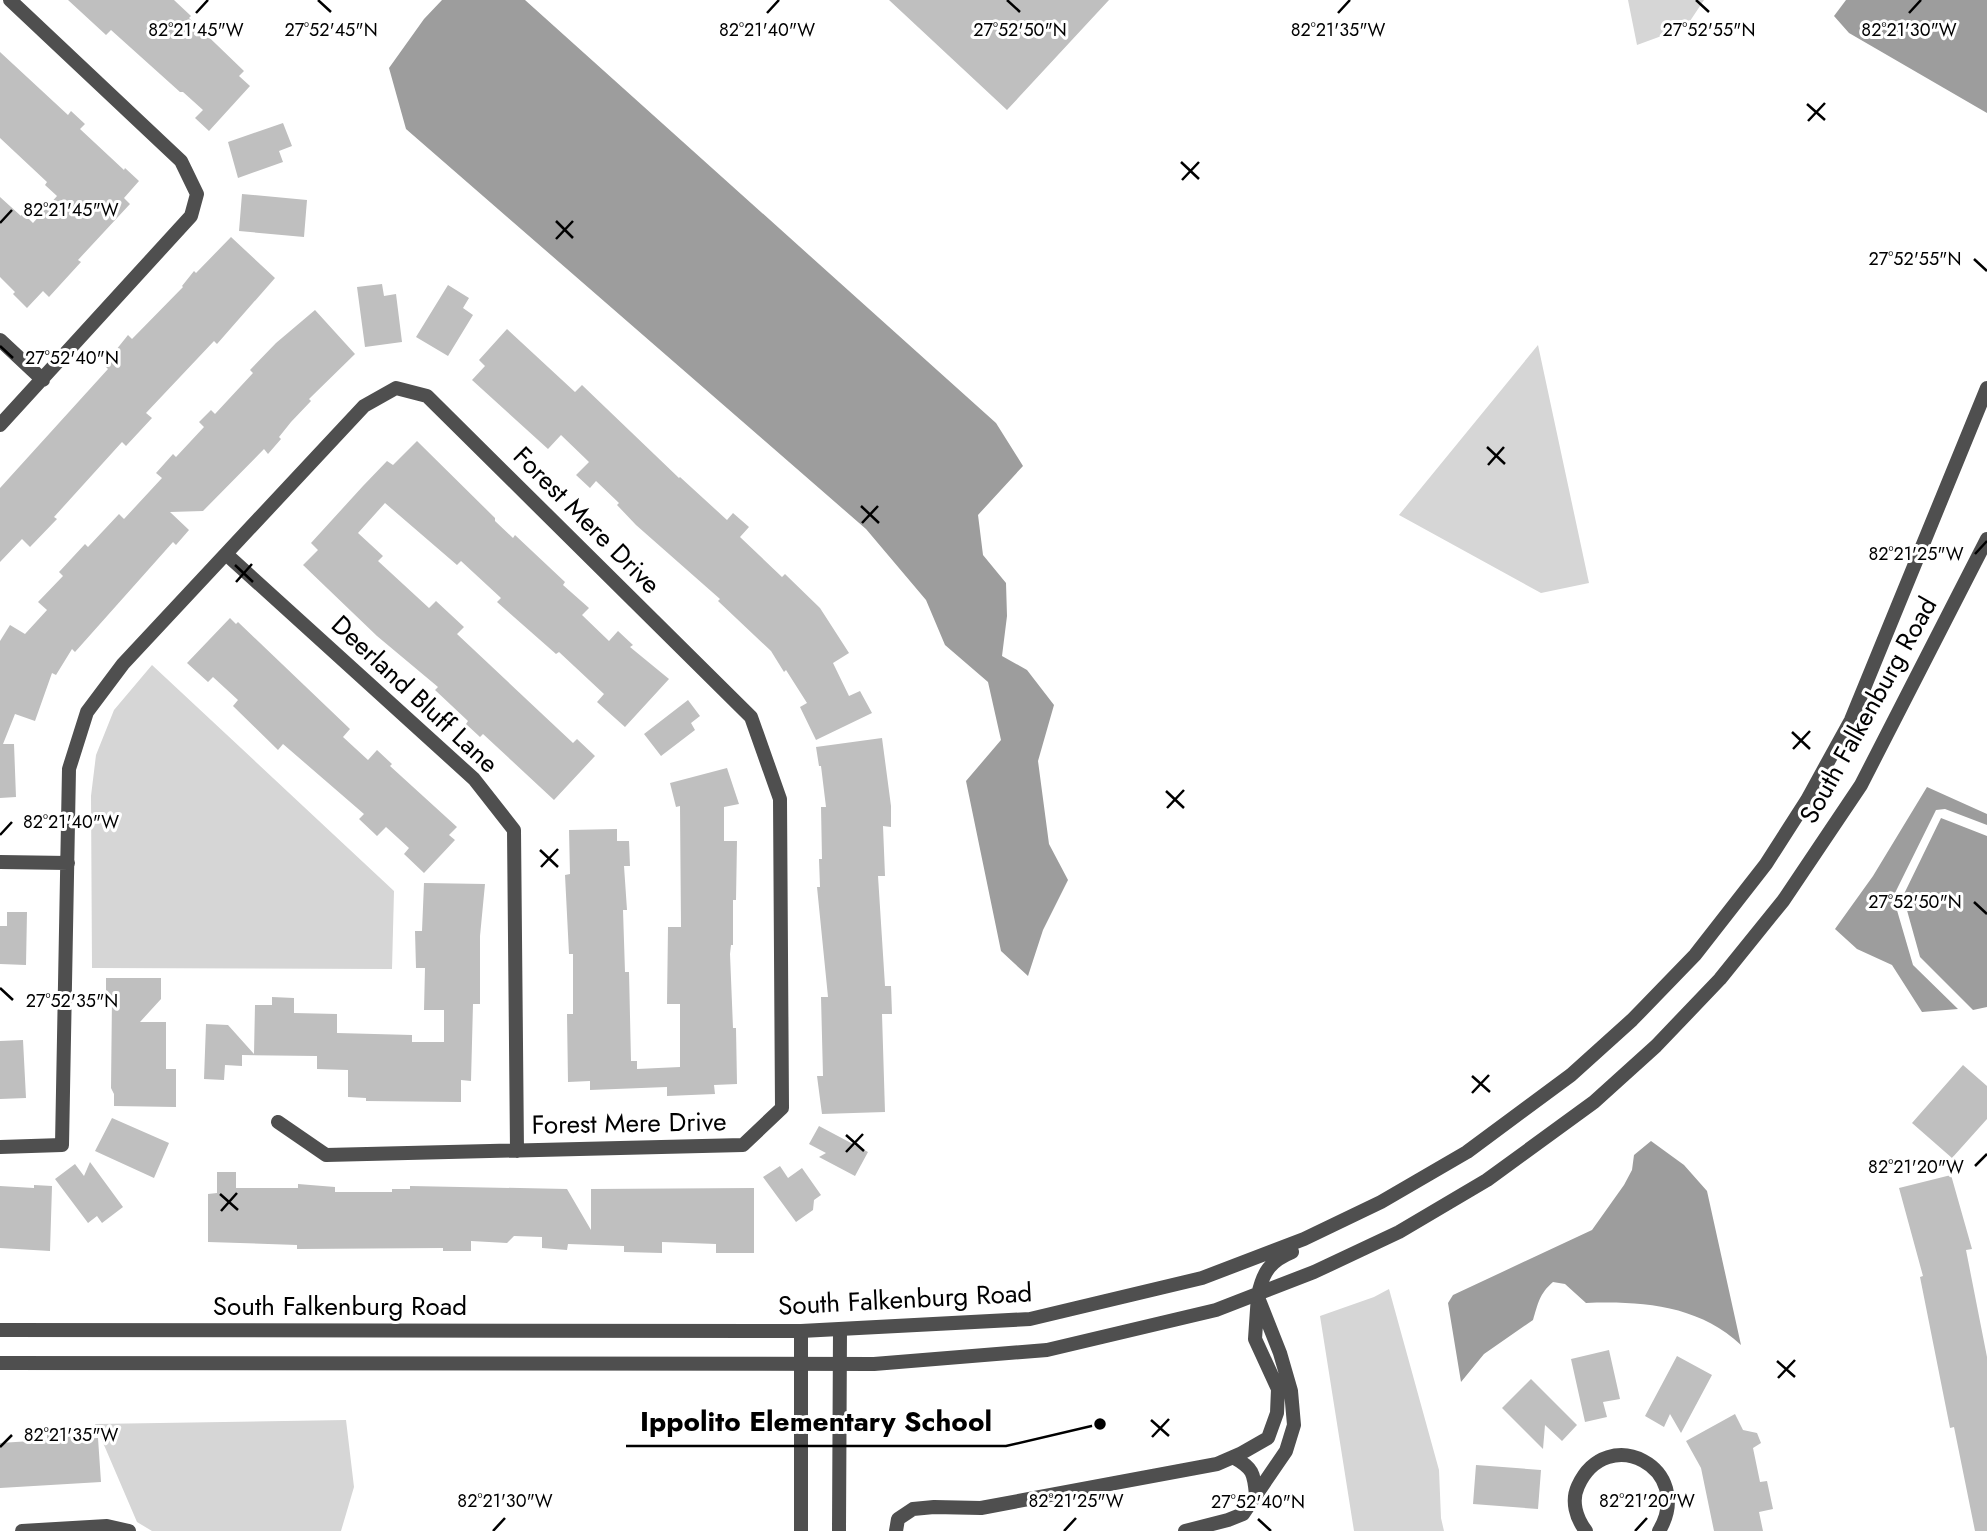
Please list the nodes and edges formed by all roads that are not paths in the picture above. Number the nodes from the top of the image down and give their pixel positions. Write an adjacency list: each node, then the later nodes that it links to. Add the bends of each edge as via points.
1 (9, 0): 3 (street, via 181,161 197,194 191,216)
2 (0, 340): 3 (street)
3 (43, 380): 5 (street)
4 (1987, 388): 13 (street, South Falkenburg Road, via 1851,720 1766,864 1695,955 1571,1075 1466,1152)
5 (0, 425)
6 (1987, 539): 14 (street, South Falkenburg Road, via 1841,817 1783,901 1720,979 1656,1046 1594,1102 1487,1180 1399,1232)
7 (226, 554): 9 (street, Forest Mere Drive, via 123,664 87,712 69,769); 12 (street, Deerland Bluff Lane, via 474,779 514,830); 12 (street, Forest Mere Drive, via 364,406 396,388 427,396 751,717 780,799 782,1108 743,1145)
8 (0, 862): 9 (street)
9 (68, 863): 11 (street, Forest Mere Drive, via 62,1146)
10 (278, 1122): 12 (street, Forest Mere Drive, via 326,1155)
11 (0, 1147)
12 (517, 1151)
13 (1381, 1202): 14 (street, via 1357,1223 1274,1262 1262,1277); 16 (street, South Falkenburg Road, via 1304,1239 1189,1282 1030,1319)
14 (1258, 1295): 20 (street, South Falkenburg Road, via 1216,1310 1047,1350); 21 (street, via 1255,1339 1278,1389 1278,1413 1268,1438); 22 (street, via 1291,1391 1294,1425 1286,1451)
15 (0, 1330): 17 (street, South Falkenburg Road)
16 (840, 1330): 17 (street, South Falkenburg Road); 20 (street)
17 (801, 1331): 19 (street)
18 (0, 1363): 19 (street, South Falkenburg Road)
19 (801, 1364): 20 (street, South Falkenburg Road); 25 (street)
20 (840, 1364): 26 (street)
21 (1233, 1457): 22 (street, via 1248,1465 1255,1476); 27 (street, via 1028,1501 981,1508 913,1509 898,1519)
22 (1256, 1495): 28 (street, via 1243,1514)
23 (22, 1531): 24 (street, via 107,1526)
24 (129, 1531)
25 (801, 1531)
26 (839, 1531)
27 (896, 1531)
28 (1185, 1531)
29 (1586, 1531): 30 (street, via 1575,1507 1583,1476 1609,1456 1625,1455 1652,1466 1668,1490 1666,1520)
30 (1659, 1531)

